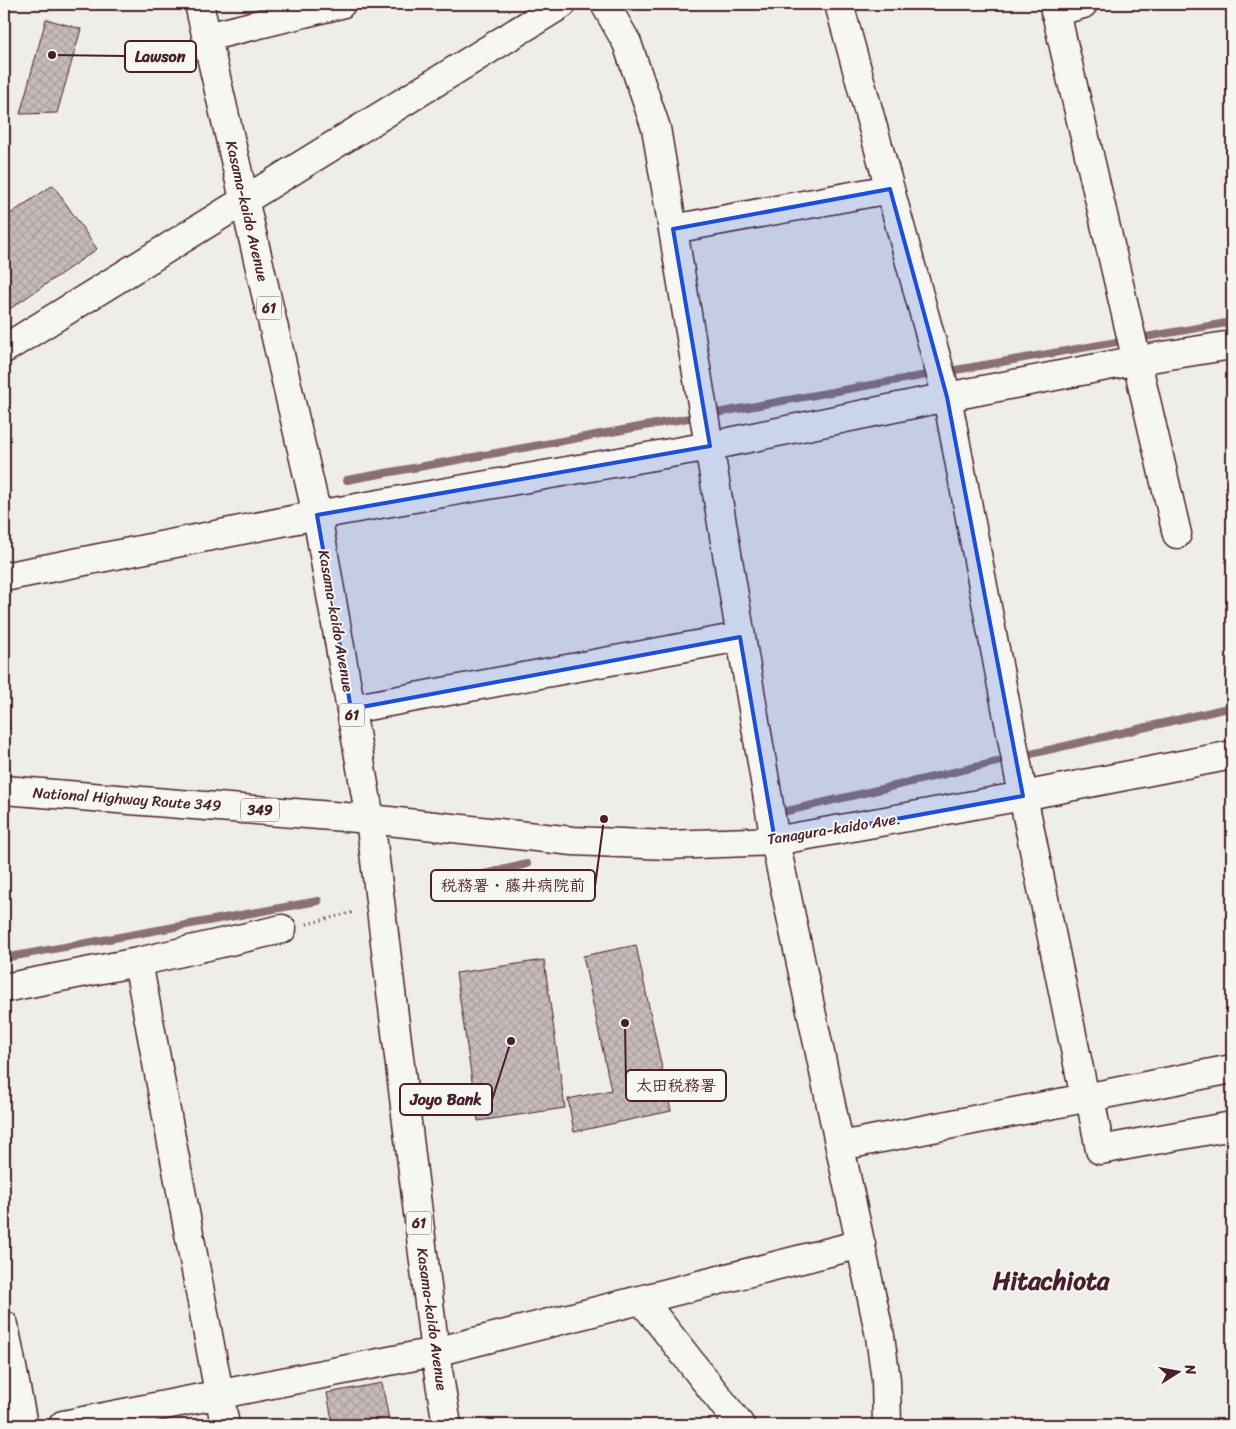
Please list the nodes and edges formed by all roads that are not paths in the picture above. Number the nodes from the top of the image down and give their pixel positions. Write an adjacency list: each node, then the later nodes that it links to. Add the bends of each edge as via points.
1 (199, 4): 8 (main road, Kasama-kaido Avenue / 61)
2 (341, 4): 8 (main road)
3 (562, 4): 10 (main road)
4 (606, 4): 11 (main road, via 627,43 656,128)
5 (839, 4): 9 (main road)
6 (1083, 4): 7 (main road)
7 (1055, 8): 14 (main road)
8 (207, 37): 10 (main road, Kasama-kaido Avenue / 61)
9 (890, 189): 11 (main road); 15 (main road)
10 (244, 200): 13 (main road); 17 (main road, Kasama-kaido Avenue / 61)
11 (673, 229): 16 (main road)
12 (1232, 345): 14 (main road)
13 (4, 349)
14 (1138, 360): 15 (main road); 18 (main road)
15 (947, 397): 16 (main road); 24 (main road)
16 (710, 446): 17 (main road); 20 (main road)
17 (317, 515): 19 (main road); 21 (main road, Kasama-kaido Avenue / 61)
18 (1177, 534)
19 (4, 577)
20 (740, 637): 21 (main road); 26 (main road)
21 (351, 709): 25 (main road, Kasama-kaido Avenue / 61)
22 (1232, 755): 24 (main road, Tanagura-kaido Ave.)
23 (4, 790): 25 (main road, National Highway Route 349 / 349)
24 (1024, 796): 26 (main road, Tanagura-kaido Ave.); 31 (main road)
25 (370, 819): 26 (main road, Tanagura-kaido Ave., via 573,841 668,845); 37 (main road, Kasama-kaido Avenue / 61)
26 (775, 841): 33 (main road)
27 (282, 930): 28 (main road)
28 (138, 962): 29 (main road); 38 (main road)
29 (4, 988)
30 (1232, 1069): 31 (main road)
31 (1087, 1097): 32 (main road, via 1100,1150); 33 (main road)
32 (1232, 1126)
33 (841, 1146): 34 (main road)
34 (861, 1244): 35 (main road); 44 (main road, via 880,1336 886,1380)
35 (642, 1300): 37 (main road); 43 (main road)
36 (4, 1325): 39 (main road)
37 (435, 1352): 38 (main road); 42 (main road, Kasama-kaido Avenue / 61)
38 (220, 1395): 40 (main road); 41 (main road)
39 (23, 1425)
40 (63, 1425)
41 (225, 1425)
42 (447, 1425)
43 (740, 1425)
44 (887, 1425)

